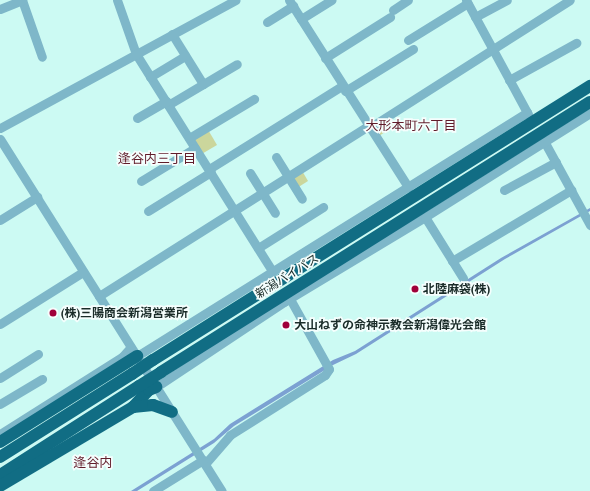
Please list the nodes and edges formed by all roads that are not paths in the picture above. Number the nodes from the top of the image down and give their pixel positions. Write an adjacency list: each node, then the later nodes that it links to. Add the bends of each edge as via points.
1 (22, 0): 10 (street); 21 (street)
2 (117, 0): 19 (street)
3 (236, 0): 14 (street)
4 (332, 0): 12 (street)
5 (408, 0): 22 (street)
6 (507, 0): 11 (street)
7 (570, 0): 18 (street)
8 (467, 2): 11 (street); 15 (street)
9 (291, 3): 12 (street); 13 (street)
10 (0, 9)
11 (475, 17): 18 (street)
12 (301, 19): 22 (street)
13 (267, 22)
14 (172, 34): 19 (street); 20 (street)
15 (408, 40)
16 (576, 43): 25 (street)
17 (413, 49): 28 (street)
18 (492, 49): 25 (street); 34 (street)
19 (136, 54): 24 (street); 35 (street)
20 (185, 56): 24 (street); 26 (street)
21 (42, 57)
22 (325, 58): 28 (street)
23 (237, 64): 26 (street)
24 (150, 77): 31 (street)
25 (509, 80): 46 (street, via 528,113)
26 (203, 84): 31 (street)
27 (590, 86): 77 (highway, 新潟バイパス, bridge)
28 (344, 88): 34 (street); 42 (street)
29 (254, 99): 36 (street)
30 (590, 102): 79 (highway, 新潟バイパス, bridge)
31 (167, 103): 33 (street); 36 (street)
32 (590, 113): 38 (street)
33 (137, 118)
34 (368, 127): 44 (street); 46 (street)
35 (0, 128)
36 (189, 138): 39 (street)
37 (0, 139): 50 (street)
38 (544, 141): 41 (street); 56 (street)
39 (195, 148): 42 (street); 45 (street)
40 (276, 156): 44 (street)
41 (556, 162): 47 (street); 48 (street)
42 (210, 171): 53 (street); 54 (street)
43 (250, 173): 49 (street)
44 (288, 176): 49 (street); 51 (street)
45 (141, 181)
46 (408, 187): 62 (street)
47 (504, 190)
48 (571, 190): 58 (street); 60 (street)
49 (262, 192): 53 (street); 55 (street)
50 (37, 198): 57 (street); 61 (street)
51 (302, 200)
52 (323, 207): 59 (street)
53 (234, 210): 59 (street); 64 (street)
54 (148, 211)
55 (275, 213)
56 (425, 217): 60 (street); 65 (street)
57 (0, 220)
58 (590, 225)
59 (258, 248): 62 (street)
60 (452, 261): 63 (street)
61 (83, 272): 64 (street); 66 (street)
62 (273, 272): 67 (street)
63 (463, 278)
64 (99, 296): 67 (street)
65 (290, 299): 71 (street); 78 (street, via 328,366 325,375 230,435)
66 (0, 324)
67 (134, 351): 71 (street); 75 (street); 76 (highway)
68 (38, 354): 69 (street)
69 (0, 378)
70 (42, 379): 72 (street)
71 (156, 387): 73 (highway, via 149,390); 74 (street)
72 (0, 404)
73 (133, 407): 74 (highway, via 153,405); 80 (highway)
74 (172, 412): 78 (street)
75 (0, 434)
76 (0, 442)
77 (0, 457)
78 (204, 462): 81 (street); 82 (street)
79 (0, 475)
80 (0, 486)
81 (153, 491)
82 (222, 491)

